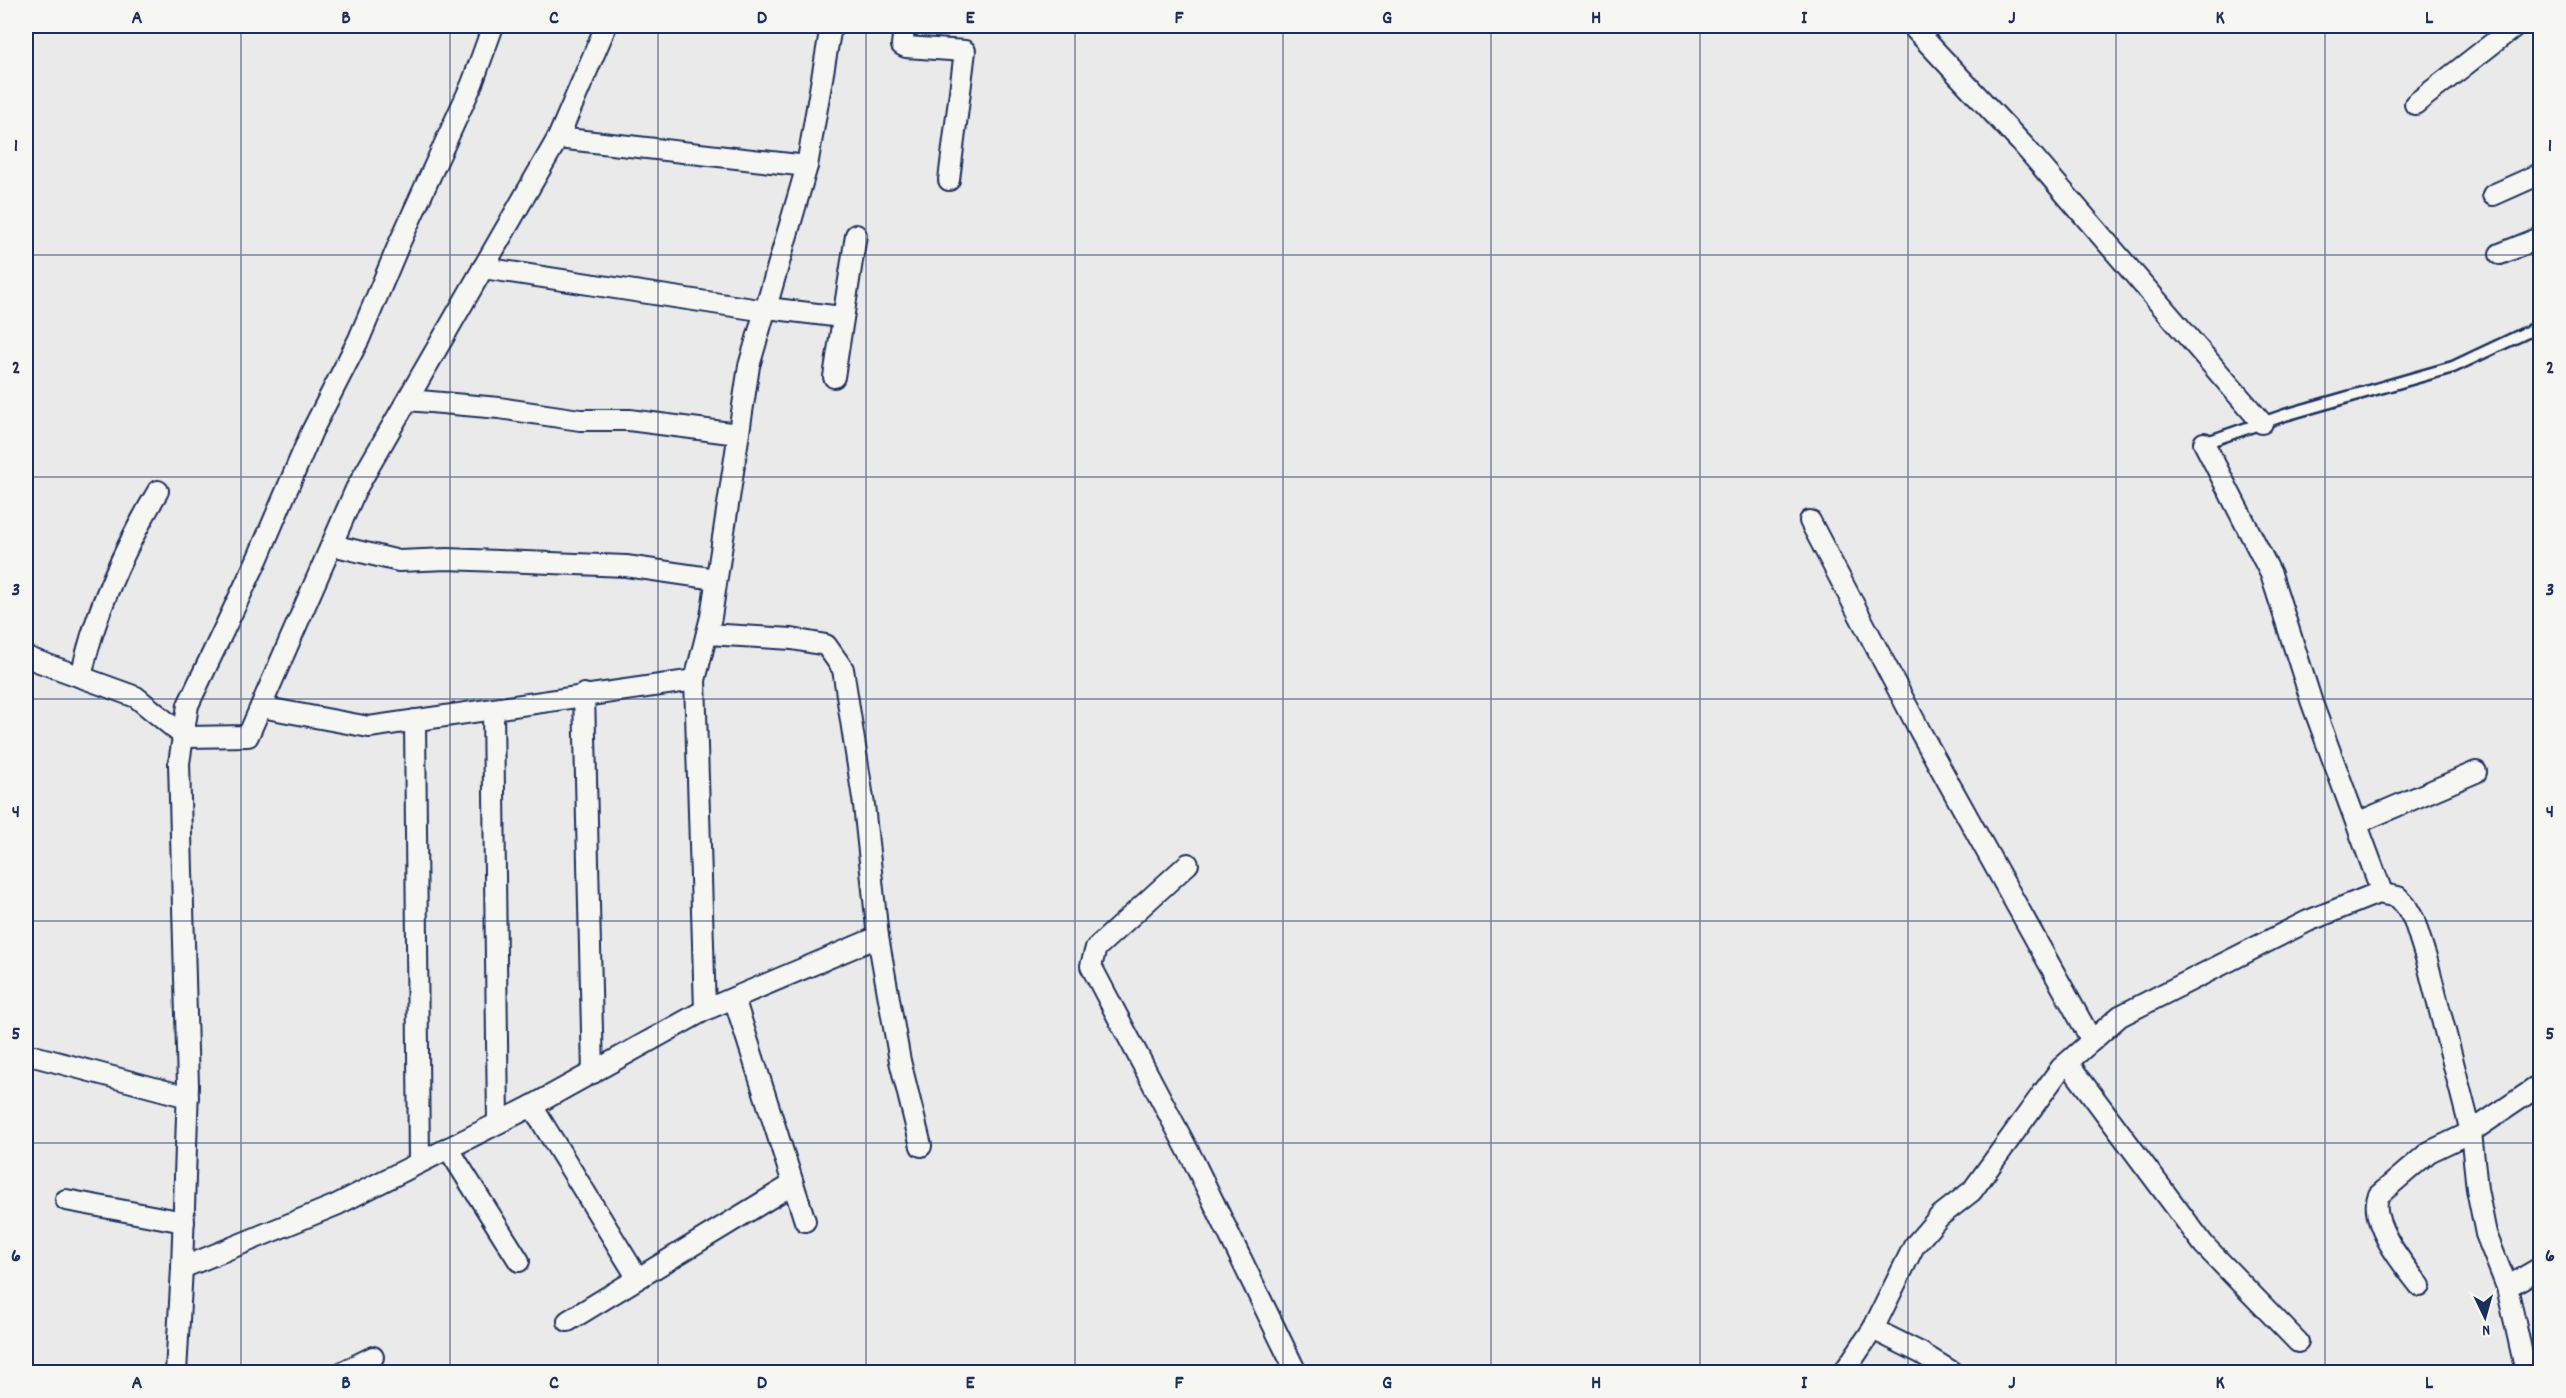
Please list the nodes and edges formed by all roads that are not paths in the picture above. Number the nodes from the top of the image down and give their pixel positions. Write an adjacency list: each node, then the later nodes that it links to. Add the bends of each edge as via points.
1 (494, 26): 37 (street, via 359,339 312,431 257,560 188,705)
2 (606, 26): 8 (street)
3 (831, 26): 9 (street)
4 (904, 26): 11 (street, via 902,45 965,51)
5 (1912, 26): 22 (street, via 2025,147)
6 (2515, 26): 7 (street)
7 (2415, 104)
8 (558, 138): 9 (street); 16 (street)
9 (807, 166): 17 (street)
10 (2541, 174): 12 (street)
11 (949, 180)
12 (2493, 195)
13 (856, 235): 18 (street)
14 (2541, 238): 15 (street)
15 (2500, 254)
16 (483, 268): 17 (street); 21 (street)
17 (766, 309): 18 (street); 23 (street, via 749,366)
18 (842, 317): 20 (street)
19 (2541, 326): 22 (lane, via 2453,367)
20 (834, 377)
21 (408, 400): 23 (street); 27 (street, via 356,489)
22 (2262, 423): 24 (lane)
23 (738, 434): 28 (street)
24 (2204, 443): 39 (street, via 2271,574 2312,703)
25 (158, 491): 31 (street, via 130,538 94,626)
26 (1810, 521): 45 (street, via 1921,733)
27 (332, 545): 28 (street, via 399,561 447,559 626,566); 34 (street)
28 (716, 579): 29 (street)
29 (707, 634): 32 (street); 42 (street, via 826,645 843,669 864,805)
30 (26, 657): 31 (street)
31 (81, 677): 37 (street, via 136,697)
32 (695, 680): 33 (street); 44 (street)
33 (584, 694): 35 (street); 48 (street)
34 (261, 707): 36 (street, via 369,727); 37 (street, via 248,736)
35 (493, 709): 36 (street); 52 (street)
36 (415, 720): 56 (street)
37 (185, 737): 50 (street, via 179,763)
38 (2476, 772): 39 (street)
39 (2357, 823): 41 (street, via 2380,887)
40 (1188, 864): 74 (street, via 1096,948 1091,966 1193,1160)
41 (2378, 893): 45 (street, via 2308,921 2179,985 2120,1016); 53 (street, via 2398,897 2414,920)
42 (878, 937): 43 (street); 54 (street, via 900,1061)
43 (734, 998): 44 (street); 57 (street)
44 (705, 1010): 48 (street)
45 (2092, 1041): 47 (street)
46 (26, 1054): 50 (street)
47 (2068, 1063): 68 (street, via 1972,1191 1941,1216 1914,1246); 69 (street, via 2204,1245)
48 (593, 1072): 51 (street)
49 (2541, 1085): 53 (street)
50 (188, 1097): 60 (street)
51 (532, 1106): 52 (street); 64 (street)
52 (498, 1123): 55 (street)
53 (2471, 1132): 65 (street, via 2429,1152 2388,1185 2376,1200 2383,1232); 66 (street, via 2486,1234)
54 (921, 1146)
55 (448, 1148): 56 (street); 61 (street)
56 (419, 1162): 62 (street, via 336,1205)
57 (793, 1184): 59 (street); 64 (street)
58 (66, 1200): 60 (street)
59 (805, 1221)
60 (184, 1222): 62 (street)
61 (519, 1261)
62 (183, 1268): 72 (street)
63 (2541, 1268): 66 (street)
64 (637, 1277): 67 (street)
65 (2420, 1286)
66 (2507, 1287): 76 (street)
67 (568, 1321)
68 (1873, 1329): 71 (street); 75 (street)
69 (2298, 1342)
70 (374, 1357): 73 (street)
71 (1851, 1370)
72 (176, 1372)
73 (343, 1372)
74 (1296, 1372)
75 (1952, 1372)
76 (2526, 1372)

